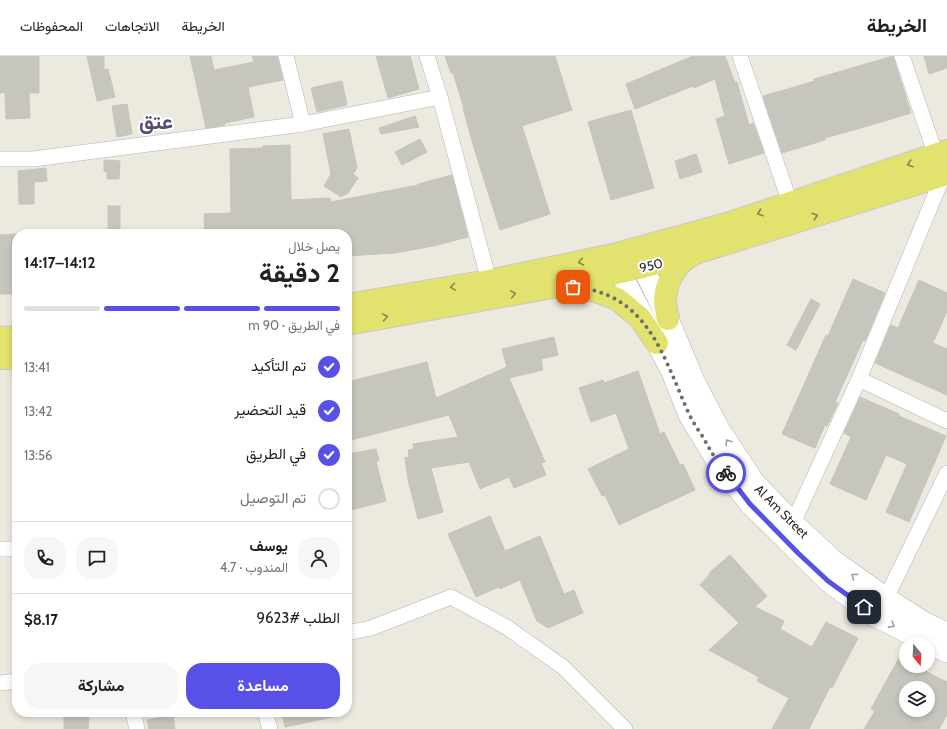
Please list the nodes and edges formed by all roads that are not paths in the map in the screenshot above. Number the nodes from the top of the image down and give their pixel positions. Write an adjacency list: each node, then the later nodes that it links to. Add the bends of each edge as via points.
1 (286, 56): 6 (street)
2 (427, 56): 5 (street)
3 (740, 56): 10 (street)
4 (902, 56): 7 (street)
5 (440, 97): 6 (street); 14 (street)
6 (303, 124): 8 (street, via 34,159)
7 (941, 153): 9 (street); 10 (main road, 950, one-way to 10)
8 (0, 159)
9 (945, 175): 11 (main road, 950 / 950, one-way to 9); 24 (street)
10 (790, 203): 12 (main road, 950, one-way to 12)
11 (705, 250): 12 (main road, 950 / 950); 17 (main road, via 689,257 676,269 668,284 665,302)
12 (639, 258): 13 (main road, 950 / 950); 17 (main road, Al Am Street)
13 (616, 264): 14 (main road, 950, one-way to 14); 15 (main road, 950 / 950); 21 (main road, Al Am Street)
14 (489, 281): 16 (main road, 950, one-way to 16)
15 (558, 286): 18 (main road, 950 / 950, one-way to 15); 21 (main road, via 588,288 617,299 640,318)
16 (352, 304)
17 (668, 319): 27 (main road, Al Am Street, one-way to 17, via 754,482 719,429 694,381)
18 (352, 323)
19 (0, 338): 20 (main road)
20 (12, 338)
21 (657, 343): 33 (main road, Al Am Street, one-way to 33, via 689,415 719,464 750,504 828,581 876,616)
22 (0, 358): 23 (main road)
23 (12, 358)
24 (859, 379): 25 (street); 27 (street)
25 (947, 421)
26 (947, 473): 30 (street)
27 (793, 523): 30 (main road, Al Am Street, one-way to 27, via 834,561)
28 (0, 549): 29 (street)
29 (12, 549)
30 (886, 598): 32 (main road, Al Am Street, via 925,623)
31 (352, 632): 40 (street, via 371,628 451,597 508,628 563,667)
32 (947, 633)
33 (947, 652)
34 (12, 682): 35 (street)
35 (0, 683)
36 (134, 717): 38 (street)
37 (266, 717): 39 (street)
38 (137, 729)
39 (270, 729)
40 (625, 729)

